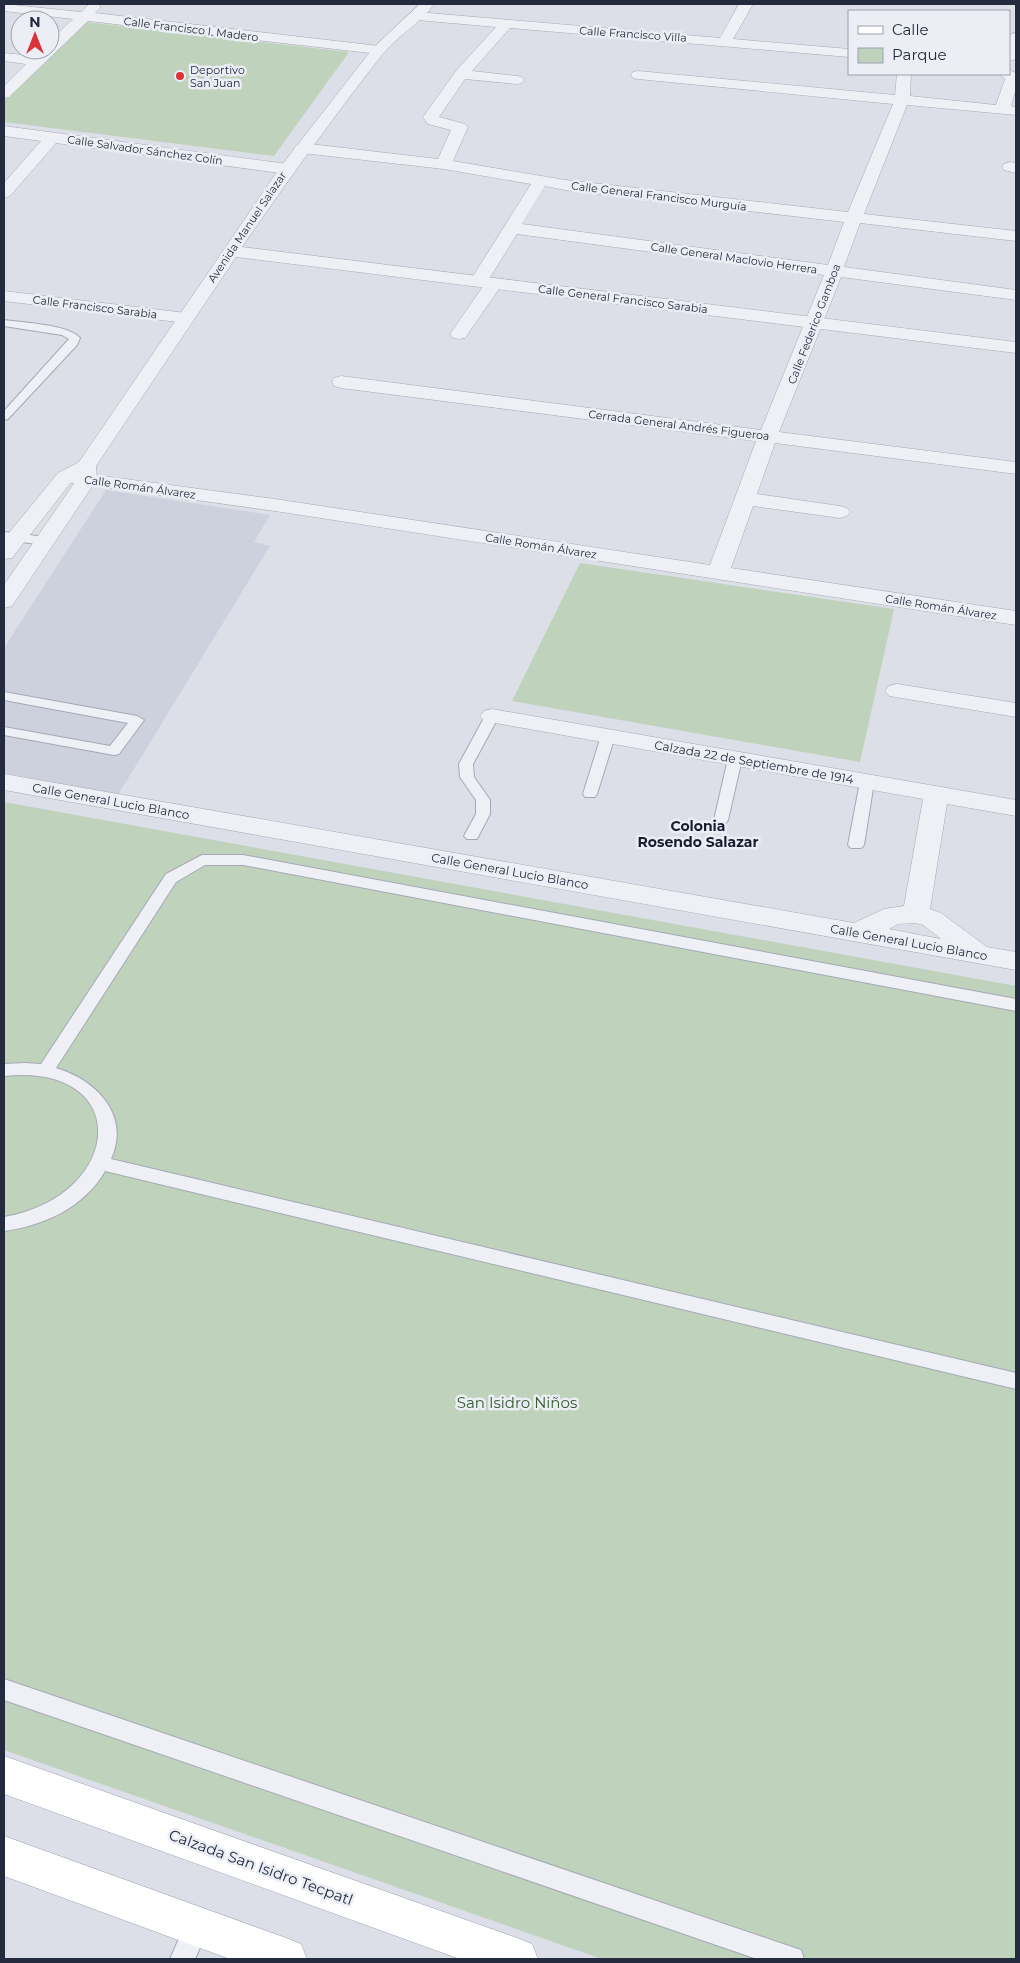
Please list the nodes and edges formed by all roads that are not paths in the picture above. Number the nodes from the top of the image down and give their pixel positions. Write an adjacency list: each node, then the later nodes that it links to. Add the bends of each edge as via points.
1 (98, 4): 5 (street)
2 (746, 4): 8 (street)
3 (4, 7): 5 (street, Calle Francisco I. Madero)
4 (422, 10): 6 (street, Calle Francisco Villa); 9 (street, Avenida Manuel Salazar)
5 (85, 16): 7 (street); 9 (street, Calle Francisco I. Madero)
6 (505, 25): 8 (street, Calle Francisco Villa); 13 (street)
7 (60, 40)
8 (725, 41): 10 (street, Calle Francisco Villa)
9 (379, 50): 23 (street, Avenida Manuel Salazar)
10 (848, 53)
11 (4, 57): 12 (street)
12 (37, 61): 18 (street)
13 (461, 74): 17 (street); 24 (street, via 431,117 434,121 460,127)
14 (638, 75): 19 (street)
15 (904, 75): 19 (street, Calle Federico Gamboa)
16 (1011, 76): 20 (street)
17 (517, 80)
18 (4, 94)
19 (902, 99): 20 (street); 28 (street, Calle Federico Gamboa)
20 (1009, 110)
21 (4, 130): 22 (street, Calle Salvador Sánchez Colín)
22 (52, 137): 25 (street, Calle Salvador Sánchez Colín); 27 (street)
23 (302, 148): 24 (street, Calle General Francisco Murguía); 25 (street, Avenida Manuel Salazar)
24 (444, 164): 26 (street, Calle General Francisco Murguía)
25 (286, 169): 31 (street, Avenida Manuel Salazar)
26 (540, 182): 28 (street, Calle General Francisco Murguía); 29 (street)
27 (4, 194)
28 (854, 218): 30 (street, Calle General Francisco Murguía); 32 (street, Calle Federico Gamboa)
29 (512, 228): 32 (street, Calle General Maclovio Herrera); 33 (street)
30 (1016, 236)
31 (230, 251): 33 (street, Calle General Francisco Sarabia); 36 (street, Avenida Manuel Salazar)
32 (835, 271): 34 (street, Calle General Maclovio Herrera); 38 (street, Calle Federico Gamboa)
33 (486, 282): 38 (street, Calle General Francisco Sarabia); 39 (street)
34 (1016, 295)
35 (4, 296): 36 (street, Calle Francisco Sarabia)
36 (186, 318): 45 (street, Avenida Manuel Salazar)
37 (4, 323): 42 (lane, via 64,332 74,338 73,343)
38 (815, 323): 40 (street, Calle General Francisco Sarabia); 43 (street, Calle Federico Gamboa)
39 (459, 334)
40 (1016, 348)
41 (342, 382): 43 (street, Cerrada General Andrés Figueroa)
42 (4, 417)
43 (768, 436): 44 (street, Cerrada General Andrés Figueroa); 46 (street, Calle Federico Gamboa)
44 (1016, 468)
45 (87, 473): 48 (street, Avenida Manuel Salazar); 49 (street, Calle Román Álvarez, via 65,477); 50 (street, Calle Román Álvarez)
46 (745, 499): 47 (street); 50 (street, Calle Federico Gamboa)
47 (840, 512)
48 (46, 540): 49 (lane); 51 (street, Avenida Manuel Salazar)
49 (8, 542)
50 (718, 573): 52 (street, Calle Román Álvarez)
51 (4, 601)
52 (1016, 618)
53 (897, 691): 55 (street)
54 (5, 698): 57 (lane, via 137,720 114,751)
55 (1016, 710)
56 (492, 716): 58 (street, Calzada 22 de Septiembre de 1914); 66 (lane, via 466,764 467,777 483,800 483,814)
57 (4, 731)
58 (608, 736): 59 (street, Calzada 22 de Septiembre de 1914); 62 (lane)
59 (735, 759): 61 (street, Calzada 22 de Septiembre de 1914); 65 (lane)
60 (4, 782): 69 (street, Calle General Lucio Blanco)
61 (867, 782): 63 (street, Calzada 22 de Septiembre de 1914); 67 (lane)
62 (590, 794)
63 (936, 794): 64 (street, Calzada 22 de Septiembre de 1914); 68 (street)
64 (1016, 808)
65 (721, 820)
66 (472, 836)
67 (856, 845)
68 (916, 914): 69 (street, via 893,915); 70 (street, via 932,919)
69 (857, 932): 70 (street, Calle General Lucio Blanco)
70 (985, 956): 71 (street, Calle General Lucio Blanco)
71 (1016, 961)
72 (1016, 1005): 74 (lane, via 243,860 202,860 171,878)
73 (4, 1070): 74 (lane)
74 (46, 1070): 75 (lane, via 72,1080 93,1095 106,1114 109,1138)
75 (101, 1163): 76 (lane, via 82,1188 52,1209); 77 (lane)
76 (4, 1224)
77 (1016, 1381)
78 (4, 1689): 84 (lane)
79 (4, 1775): 83 (main road, Calzada San Isidro Tecpatl)
80 (4, 1856): 81 (main road)
81 (190, 1943): 82 (main road)
82 (286, 1959)
83 (517, 1959)
84 (792, 1959)

